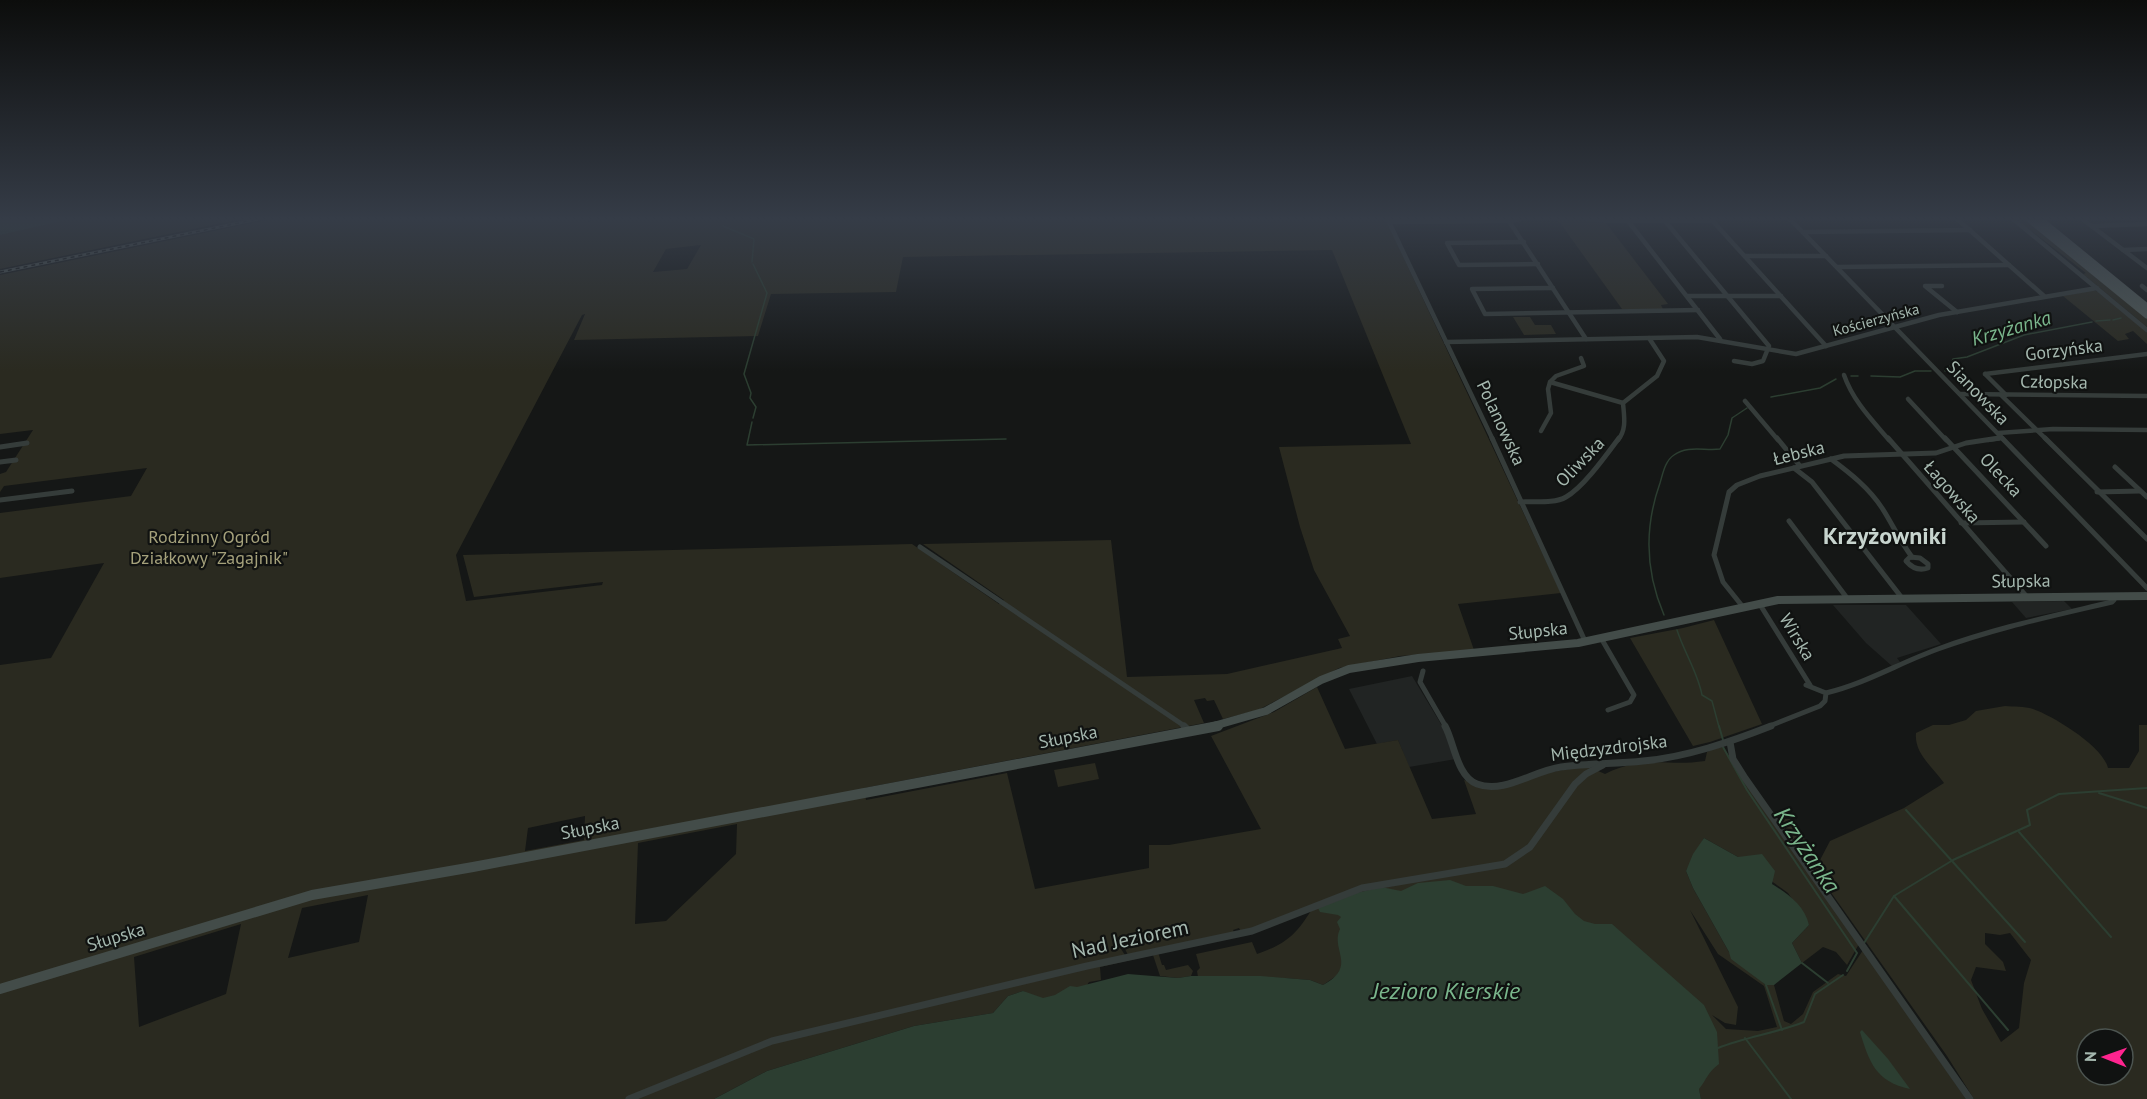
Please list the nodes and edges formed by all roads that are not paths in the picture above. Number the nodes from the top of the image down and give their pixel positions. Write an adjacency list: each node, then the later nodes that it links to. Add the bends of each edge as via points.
1 (1411, 269): 30 (street, Polanowska)
2 (1541, 269): 13 (street)
3 (1667, 269): 16 (street)
4 (1704, 269): 17 (street)
5 (1757, 269): 18 (street)
6 (1838, 269): 25 (street, Sianowska)
7 (2014, 269): 19 (street)
8 (2074, 269): 14 (street)
9 (2091, 269): 24 (main road)
10 (2100, 269): 20 (main road)
11 (1942, 285): 22 (street, via 1925,286)
12 (2144, 286): 15 (street)
13 (1553, 288): 23 (street); 23 (street, via 1472,289 1485,314)
14 (2097, 288): 19 (street, Kościerzyńska); 26 (street)
15 (2147, 290)
16 (1688, 296): 17 (street); 21 (street)
17 (1726, 296): 18 (street); 32 (street, via 1769,346)
18 (1780, 296): 31 (street)
19 (2044, 296): 22 (street, Kościerzyńska)
20 (2147, 307)
21 (1698, 310): 23 (street); 29 (street)
22 (1957, 312): 25 (street, Kościerzyńska)
23 (1569, 313): 28 (street)
24 (2147, 315)
25 (1895, 327): 31 (street, Kościerzyńska); 38 (street, Sianowska)
26 (2147, 330)
27 (1649, 338): 28 (street, Kościerzyńska); 29 (street, Kościerzyńska); 43 (street, via 1663,357 1660,374)
28 (1586, 339): 30 (street, Kościerzyńska)
29 (1720, 339): 32 (street, Kościerzyńska)
30 (1446, 342): 63 (street, Polanowska)
31 (1826, 346): 32 (street, Kościerzyńska, via 1796,354)
32 (1767, 349): 35 (street, via 1763,361)
33 (2147, 354): 39 (street, Gorzyńska, via 1985,374)
34 (1581, 358): 37 (street, via 1584,366)
35 (1734, 361)
36 (1844, 375): 52 (street, Łagowska, via 1859,405)
37 (1550, 382): 43 (street); 44 (street, via 1551,413)
38 (1960, 394): 39 (street, Człopska); 47 (street, Sianowska)
39 (2003, 395): 40 (street, Człopska); 46 (street)
40 (2147, 396)
41 (1908, 399): 51 (street, Olecka)
42 (1745, 401): 57 (street)
43 (1623, 403): 63 (street, Oliwska, via 1622,435 1581,485 1563,499)
44 (1541, 430)
45 (2144, 430): 46 (street, Łebska); 48 (street)
46 (2036, 431): 47 (street, Łebska); 60 (street)
47 (2000, 435): 51 (street, Łebska); 71 (street, Sianowska)
48 (2147, 436)
49 (27, 443): 50 (street)
50 (0, 447)
51 (1955, 448): 52 (street, Łebska); 65 (street, Olecka)
52 (1901, 454): 53 (street, Łebska); 66 (street, Łagowska)
53 (1831, 459): 57 (street, Łebska); 70 (street, via 1857,478 1882,508)
54 (16, 460): 55 (street)
55 (0, 462)
56 (2115, 466): 59 (street)
57 (1797, 467): 76 (street); 78 (street, Łebska, via 1747,480 1729,492 1714,555 1723,582)
58 (72, 491): 62 (street)
59 (2140, 491): 60 (street); 61 (street)
60 (2097, 492): 67 (street)
61 (2147, 497)
62 (0, 500)
63 (1520, 502): 80 (street, Polanowska)
64 (1789, 521): 75 (street)
65 (2024, 522): 66 (street, Olecka); 68 (street, Olecka)
66 (1961, 523): 74 (street, Łagowska)
67 (2147, 539)
68 (2046, 546)
69 (920, 547): 84 (street)
70 (1912, 556)
71 (2147, 588)
72 (2112, 596): 73 (street, Słupska); 74 (street, Słupska); 82 (street, via 2113,602 1959,641 1855,686)
73 (2147, 596)
74 (2026, 597): 76 (street, Słupska)
75 (1847, 598): 76 (street, Słupska); 77 (street, Słupska)
76 (1902, 598)
77 (1759, 603): 78 (street, Słupska); 82 (street, Wirska, via 1810,686)
78 (1743, 607): 79 (street, Słupska)
79 (1601, 638): 80 (street, Słupska); 83 (street, via 1634,694 1630,702)
80 (1585, 641): 84 (street, Słupska, via 1361,666 1330,676 1257,715)
81 (1423, 671): 86 (street, Międzyzdrojska, via 1420,682 1451,737 1460,767 1475,784 1498,787 1547,769)
82 (1826, 693): 85 (street, Międzyzdrojska, via 1825,701 1811,712)
83 (1608, 710)
84 (1189, 731): 88 (street, Słupska, via 312,895)
85 (1730, 742): 86 (street, Międzyzdrojska, via 1687,753); 90 (street, via 1733,759 1745,778)
86 (1603, 765): 87 (street, Nad Jeziorem, via 1586,774 1527,849 1505,864 1362,888 1252,932)
87 (1036, 978): 89 (street, Nad Jeziorem, via 772,1041)
88 (0, 989)
89 (629, 1099)
90 (1970, 1099)

